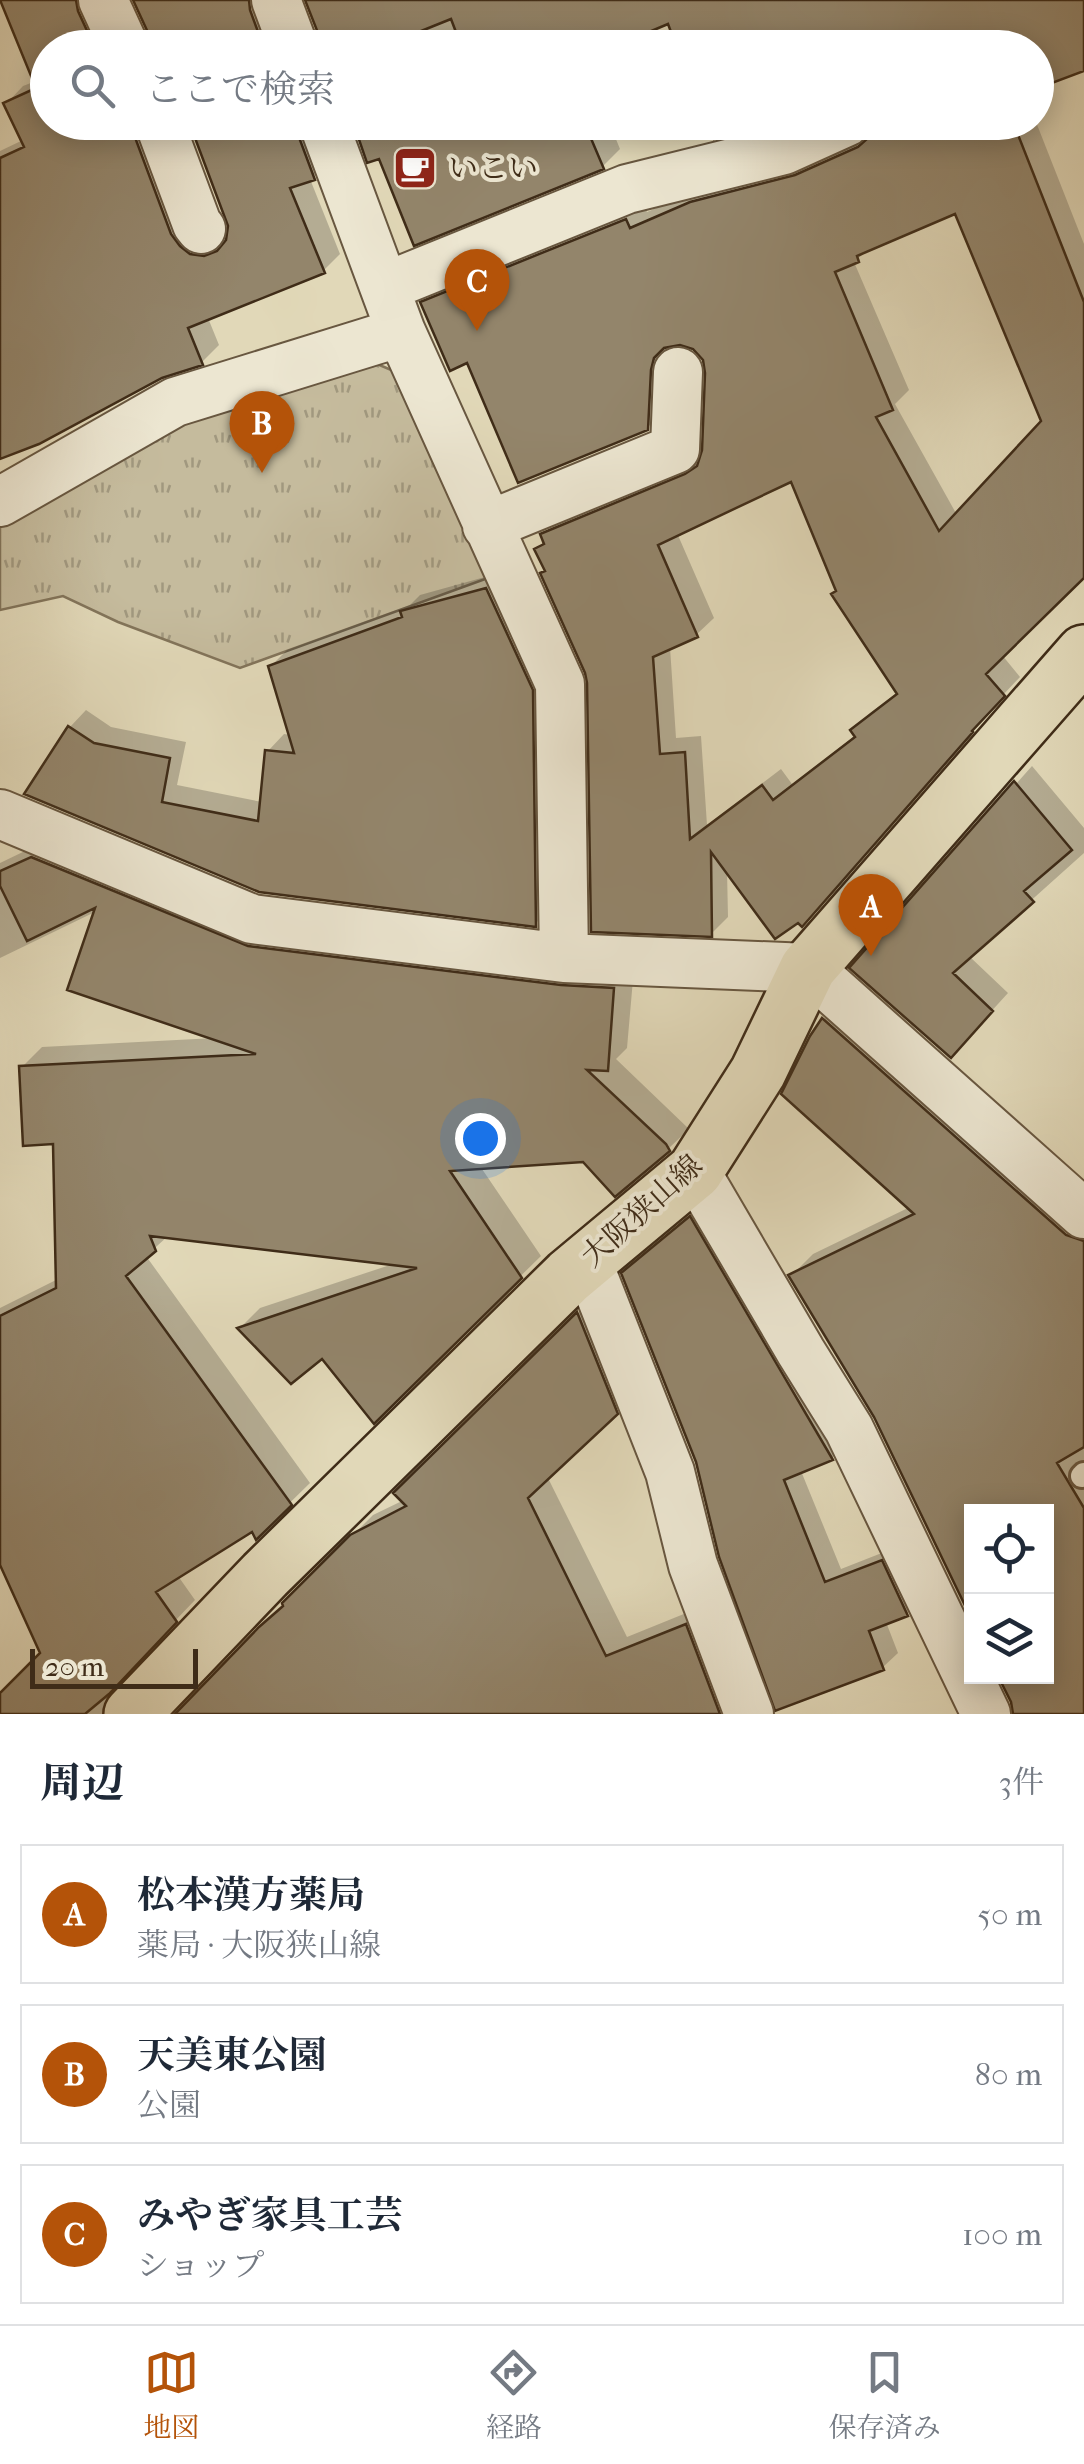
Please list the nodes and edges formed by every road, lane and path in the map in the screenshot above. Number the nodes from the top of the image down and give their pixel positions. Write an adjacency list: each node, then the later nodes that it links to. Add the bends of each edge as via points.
1 (103, 0): 3 (street)
2 (276, 0): 4 (street)
3 (116, 30)
4 (287, 30)
5 (166, 140): 8 (street)
6 (329, 140): 9 (street)
7 (806, 140): 9 (street, via 627,189)
8 (201, 229)
9 (385, 287): 10 (street)
10 (401, 332): 12 (street, via 175,402); 13 (street)
11 (678, 372): 13 (street, via 675,449)
12 (0, 502)
13 (487, 526): 16 (street, via 560,684)
14 (1084, 653): 17 (main road, 大阪狭山線)
15 (0, 814): 16 (street, via 252,919)
16 (564, 958): 17 (street)
17 (808, 968): 18 (main road, 大阪狭山線, via 758,1072); 19 (street)
18 (695, 1170): 20 (main road, 大阪狭山線); 23 (street, via 849,1429)
19 (1084, 1214)
20 (588, 1262): 21 (main road, 大阪狭山線); 22 (street, via 670,1472 693,1565)
21 (132, 1714)
22 (750, 1714)
23 (986, 1714)

